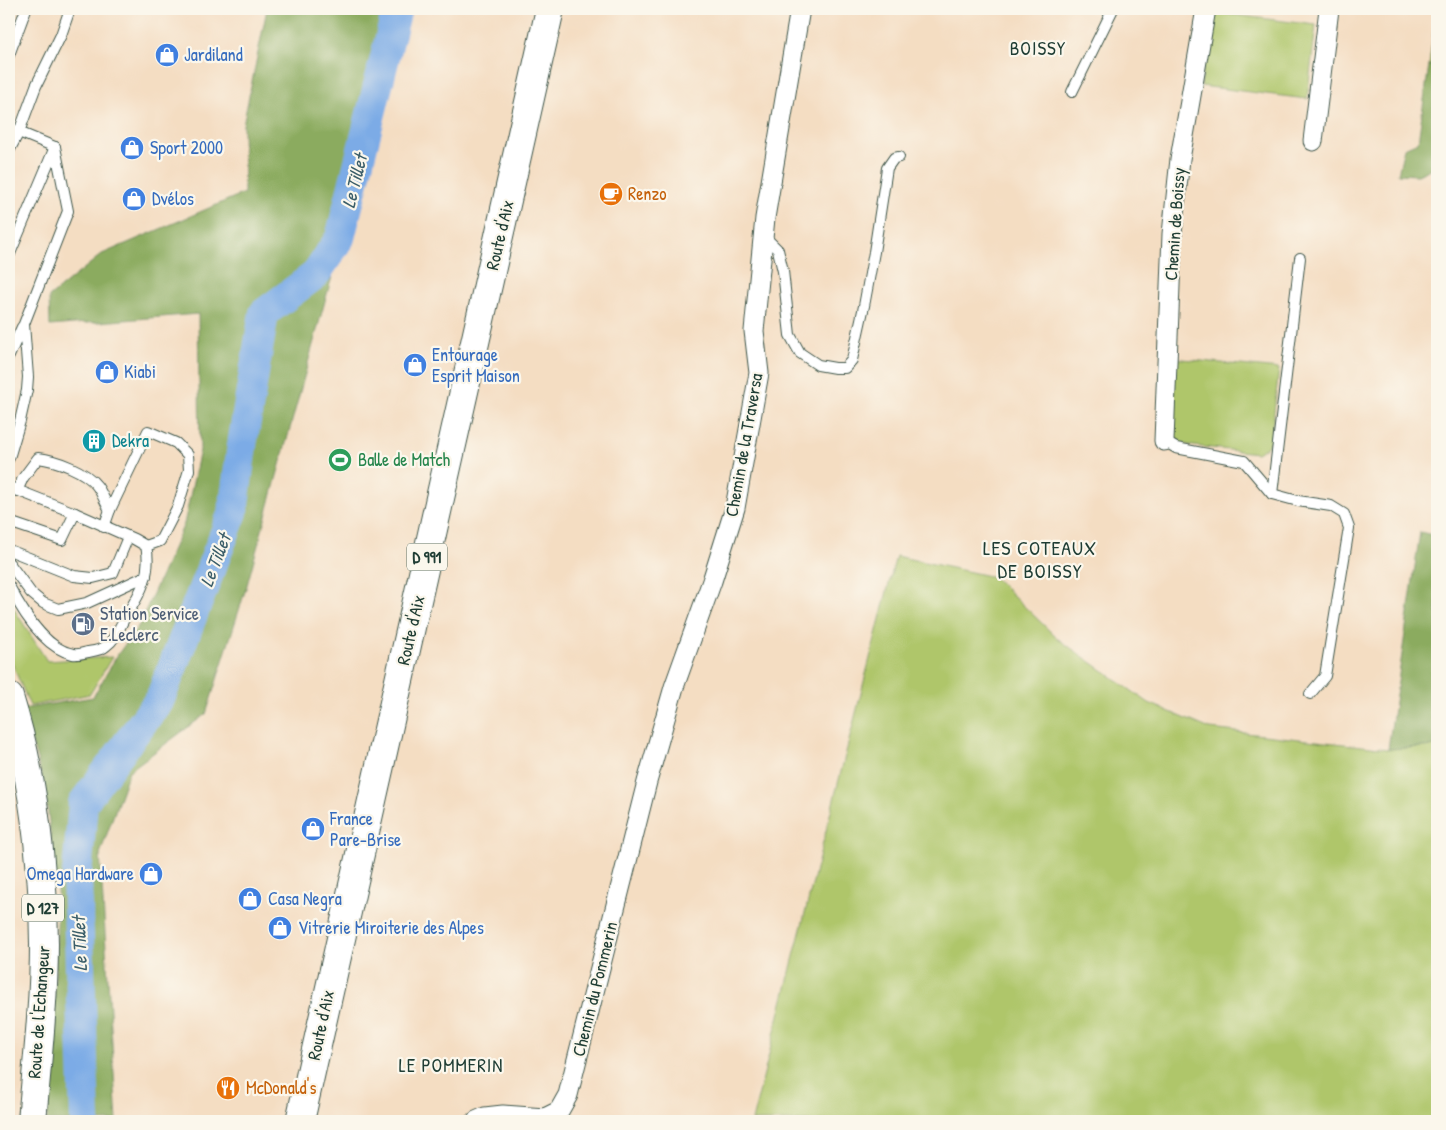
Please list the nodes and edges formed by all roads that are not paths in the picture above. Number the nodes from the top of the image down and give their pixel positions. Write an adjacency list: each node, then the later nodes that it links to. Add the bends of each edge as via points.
1 (26, 9): 8 (lane)
2 (70, 9): 11 (lane)
3 (550, 9): 38 (main road, Route d'Aix / D 991)
4 (800, 9): 16 (street, Chemin de la Traversa)
5 (1113, 9): 9 (lane)
6 (1206, 9): 21 (street, Chemin de Boissy, via 1180,159 1172,234)
7 (1329, 9): 12 (street)
8 (9, 55)
9 (1072, 92)
10 (9, 128): 11 (lane)
11 (19, 132): 13 (lane); 14 (lane)
12 (1313, 141)
13 (56, 147): 17 (lane); 19 (lane, via 68,211)
14 (9, 151)
15 (899, 156): 16 (lane, via 887,168 864,306 852,360 845,368 818,365 800,353 790,335 778,250)
16 (763, 235): 37 (street, Chemin de la Traversa, via 754,331 759,373 735,508 674,687)
17 (9, 256)
18 (1300, 258): 24 (lane)
19 (24, 324): 20 (lane); 22 (lane, via 27,390)
20 (9, 356)
21 (1164, 441): 24 (lane, via 1176,448 1244,461)
22 (9, 458)
23 (13, 489): 25 (lane, via 38,458 48,459 92,479); 26 (lane)
24 (1272, 494): 35 (lane, via 1331,506 1344,514 1349,528 1325,676)
25 (110, 510): 28 (lane); 30 (lane, via 148,431 176,443 188,455 189,470 178,506 160,541)
26 (75, 513): 27 (lane, via 62,540); 28 (lane)
27 (9, 522)
28 (104, 527): 29 (lane)
29 (128, 536): 30 (lane); 31 (lane, via 113,573 93,578 74,576)
30 (146, 546): 33 (lane, via 149,559)
31 (9, 550)
32 (9, 563): 33 (lane, via 37,598 58,609 87,603)
33 (146, 576): 34 (lane, via 142,589 105,648 76,655 56,647 36,629)
34 (9, 586)
35 (1310, 694)
36 (9, 697): 39 (main road, Route de l'Echangeur / D 127, via 29,777 42,882 43,970)
37 (647, 782): 40 (street, Chemin du Pommerin, via 568,1095 559,1111 545,1118 503,1115)
38 (302, 1116)
39 (32, 1121)
40 (476, 1121)

